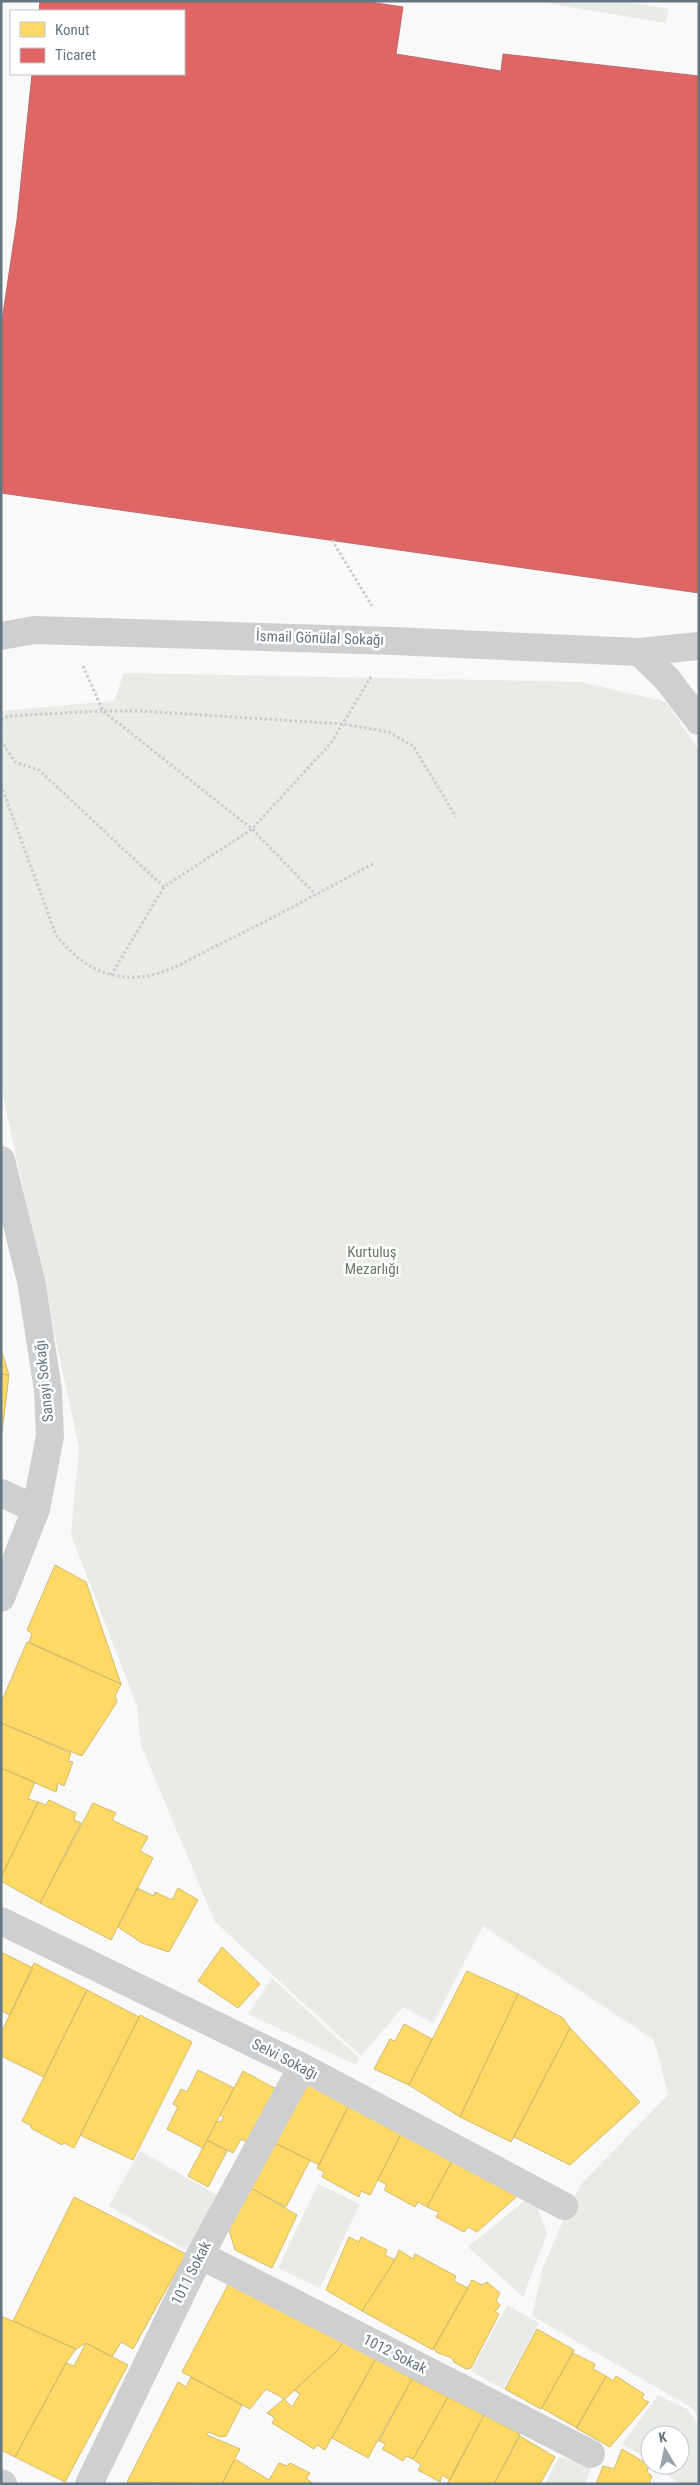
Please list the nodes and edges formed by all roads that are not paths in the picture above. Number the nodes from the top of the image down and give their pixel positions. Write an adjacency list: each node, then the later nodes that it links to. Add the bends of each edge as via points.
1 (1, 636): 3 (street, İsmail Gönülal Sokağı, via 34,630)
2 (699, 646): 3 (street, İsmail Gönülal Sokağı)
3 (638, 652): 4 (street, via 666,679)
4 (699, 721)
5 (1, 1160): 7 (street, Sanayi Sokağı, via 31,1281 48,1390 50,1436)
6 (1, 1493): 7 (street)
7 (36, 1509): 8 (street, Sanayi Sokağı)
8 (1, 1598)
9 (1, 1921): 10 (street, Selvi Sokağı)
10 (302, 2067): 11 (street, Selvi Sokağı); 12 (street, 1011 Sokak)
11 (564, 2206)
12 (200, 2255): 13 (street, 1012 Sokak); 14 (street, 1011 Sokak)
13 (591, 2454)
14 (89, 2484)

